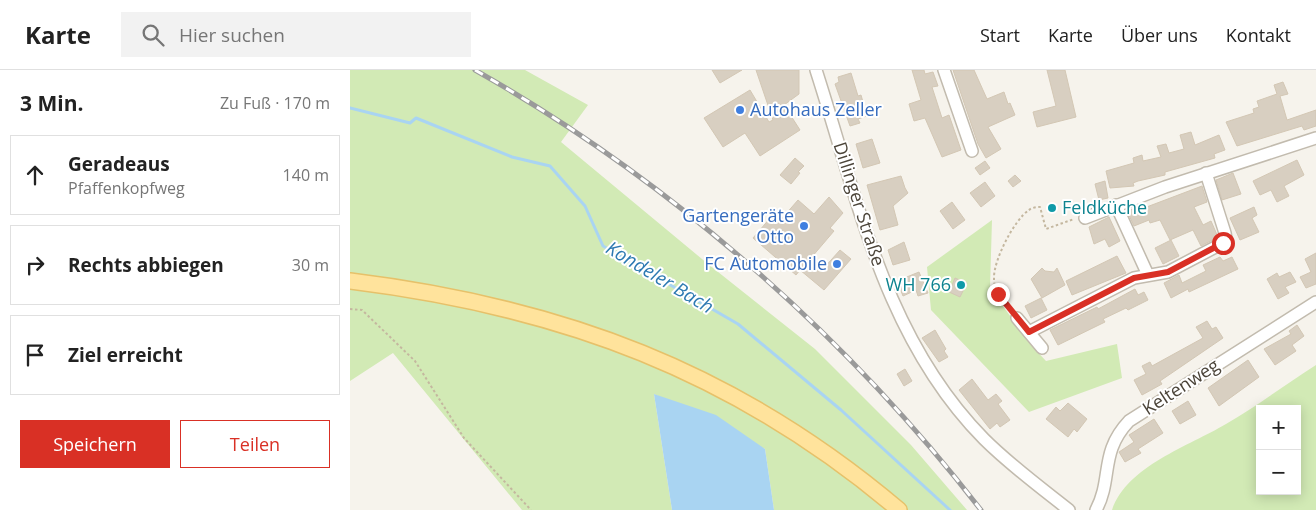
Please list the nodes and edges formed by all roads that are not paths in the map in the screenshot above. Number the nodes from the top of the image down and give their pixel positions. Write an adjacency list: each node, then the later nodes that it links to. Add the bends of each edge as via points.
1 (816, 70): 15 (street, Dillinger Straße, via 883,280 917,350 984,439)
2 (944, 70): 4 (street)
3 (1316, 138): 5 (street)
4 (972, 151)
5 (1206, 174): 6 (street); 8 (street, via 1226,239 1218,247 1168,272)
6 (1116, 205): 7 (street); 8 (street)
7 (1086, 218)
8 (1148, 275): 12 (street, via 1134,278)
9 (350, 281): 14 (main road, via 489,304 539,316 641,352 738,398 784,425)
10 (1316, 302): 16 (street, Keltenweg, via 1129,421 1112,443)
11 (1017, 318): 12 (street)
12 (1029, 332): 13 (street)
13 (1042, 348)
14 (899, 510)
15 (1069, 510)
16 (1096, 510)

